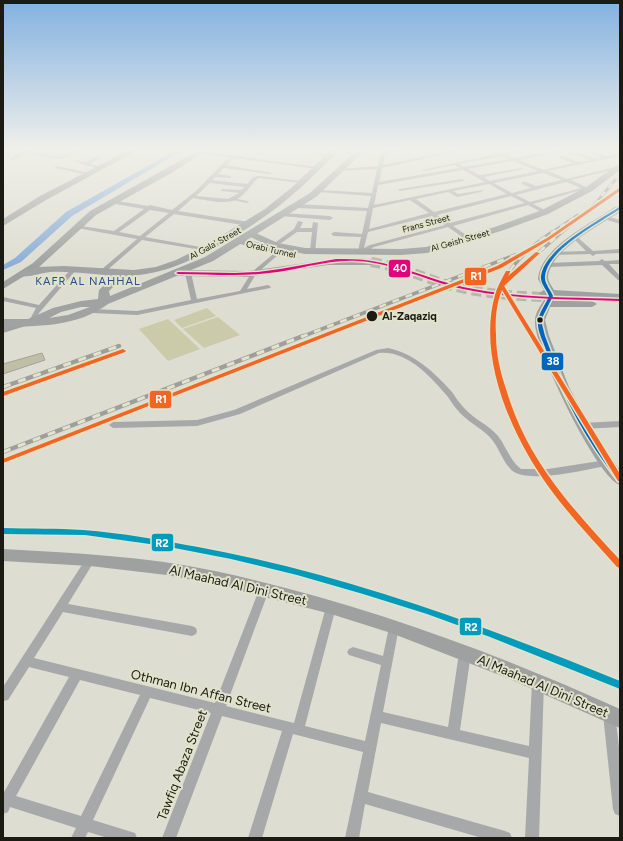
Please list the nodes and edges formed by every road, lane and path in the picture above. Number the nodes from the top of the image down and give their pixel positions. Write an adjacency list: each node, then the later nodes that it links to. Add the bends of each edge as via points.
1 (59, 189): 42 (main road)
2 (135, 189): 27 (main road)
3 (201, 189): 23 (street)
4 (245, 189): 20 (street)
5 (294, 189): 46 (highway, Al Gala' Street)
6 (306, 189): 17 (highway, via 313,193)
7 (313, 189): 17 (highway)
8 (376, 189): 21 (street)
9 (404, 189): 16 (street)
10 (459, 189): 18 (street)
11 (501, 189): 22 (street)
12 (532, 189): 22 (street)
13 (586, 189): 29 (street, Frans Street)
14 (587, 189): 35 (main road, Al Geish Street)
15 (223, 190): 20 (street)
16 (400, 190): 26 (street)
17 (318, 191): 21 (street); 30 (highway, Al Gala' Street)
18 (450, 191): 19 (street, via 457,196); 24 (street)
19 (481, 191)
20 (242, 192): 25 (street)
21 (374, 195): 32 (street)
22 (512, 195): 29 (street); 36 (street)
23 (193, 197): 25 (street); 34 (street)
24 (412, 199): 26 (street); 36 (street)
25 (233, 200): 28 (street)
26 (400, 201): 32 (street)
27 (112, 202): 31 (street); 45 (main road)
28 (247, 202)
29 (528, 203): 35 (street); 44 (street, Frans Street)
30 (297, 206): 32 (street); 37 (highway, Al Gala' Street)
31 (150, 207): 34 (street); 49 (street)
32 (371, 208): 51 (street)
33 (620, 208): 39 (main road)
34 (174, 211): 46 (street); 52 (street)
35 (545, 212): 54 (main road, Al Geish Street, via 506,227)
36 (433, 214): 44 (street); 51 (street)
37 (282, 215): 38 (street); 46 (highway, Al Gala' Street)
38 (330, 218)
39 (606, 218): 41 (street); 53 (main road)
40 (300, 222): 47 (street)
41 (620, 222)
42 (3, 223)
43 (315, 223): 48 (street)
44 (449, 225): 54 (street); 57 (street, Frans Street)
45 (77, 226): 49 (street); 72 (main road, via 45,258)
46 (250, 229): 55 (highway, Al Gala' Street); 56 (main road); 58 (highway, Al Gala' Street)
47 (296, 230): 48 (street); 56 (street)
48 (314, 230): 59 (street)
49 (116, 232): 52 (street)
50 (334, 234): 51 (street)
51 (365, 234): 57 (street)
52 (142, 237): 58 (street); 67 (street)
53 (576, 237): 61 (street); 62 (main road)
54 (466, 238): 57 (main road, Al Geish Street, via 414,251)
55 (239, 241): 56 (main road, Orabi Tunnel); 70 (highway, Al Gala' Street)
56 (279, 248): 59 (main road, Al Geish Street); 71 (street); 71 (main road, Orabi Tunnel, via 298,256 352,256 373,260 335,260)
57 (363, 249): 59 (main road, Al Geish Street)
58 (206, 250): 69 (highway, Al Gala' Street, via 166,267)
59 (313, 251)
60 (620, 251): 61 (street)
61 (592, 252): 62 (street); 64 (street)
62 (555, 254): 65 (main road)
63 (620, 262): 64 (street)
64 (603, 263): 65 (street); 73 (street)
65 (548, 265): 79 (main road, via 543,276)
66 (74, 269): 67 (highway, Al Gala' Street); 72 (highway, Al Gala' Street, via 48,268); 86 (street)
67 (103, 272): 68 (highway, Al Gala' Street)
68 (120, 272): 69 (highway, Al Gala' Street); 83 (highway, via 104,290)
69 (141, 272): 74 (highway, via 137,276 138,279)
70 (183, 273): 71 (main road, Orabi Tunnel); 74 (highway, Al Gala' Street); 84 (street)
71 (254, 273): 78 (street)
72 (23, 274): 75 (main road)
73 (619, 278)
74 (162, 279): 83 (highway, Al Gala' Street)
75 (3, 286)
76 (268, 287): 78 (street)
77 (620, 291): 79 (main road)
78 (242, 292): 84 (street)
79 (547, 296): 80 (main road); 82 (main road); 85 (main road); 93 (main road, via 541,313 541,330 559,380)
80 (620, 297)
81 (3, 299): 86 (street)
82 (620, 300)
83 (104, 302): 87 (highway); 88 (highway, via 57,310)
84 (195, 302): 87 (street, via 137,313)
85 (620, 304)
86 (40, 307): 88 (street)
87 (92, 311): 88 (highway, via 49,322)
88 (32, 321): 89 (highway); 90 (main road)
89 (3, 323)
90 (3, 330)
91 (620, 424): 93 (street)
92 (113, 425): 94 (street, via 197,423 237,412 378,351 394,350 412,360 435,379 465,414 488,429 518,471 541,472)
93 (582, 426): 94 (main road)
94 (606, 463): 95 (main road)
95 (620, 480)
96 (3, 555): 97 (main road, Al Maahad Al Dini Street)
97 (90, 560): 98 (main road, Al Maahad Al Dini Street, via 214,577); 99 (street)
98 (264, 590): 100 (main road, Al Maahad Al Dini Street); 111 (street, Tawfiq Abaza Street)
99 (60, 607): 102 (street); 105 (street)
100 (331, 607): 101 (main road, Al Maahad Al Dini Street); 114 (street)
101 (394, 627): 104 (main road, Al Maahad Al Dini Street); 106 (street)
102 (192, 632)
103 (353, 652): 106 (street)
104 (466, 653): 108 (main road, Al Maahad Al Dini Street); 115 (street, Al Maahad Al Dini Street)
105 (26, 661): 107 (street, Othman Ibn Affan Street); 110 (street)
106 (387, 662): 112 (street)
107 (77, 674): 109 (street, Othman Ibn Affan Street); 119 (street)
108 (538, 681): 113 (main road, Al Maahad Al Dini Street); 117 (street)
109 (147, 692): 111 (street, Othman Ibn Affan Street); 121 (street)
110 (4, 696)
111 (218, 710): 114 (street, Othman Ibn Affan Street); 124 (street, Tawfiq Abaza Street)
112 (376, 716): 115 (street); 116 (street)
113 (614, 717): 120 (street)
114 (293, 729): 116 (street, Othman Ibn Affan Street); 125 (street)
115 (453, 734): 117 (street)
116 (370, 748): 118 (street)
117 (535, 753): 128 (street)
118 (360, 796): 126 (street); 127 (street)
119 (5, 804): 121 (street)
120 (620, 809)
121 (84, 824): 122 (street); 123 (street)
122 (78, 838)
123 (130, 838)
124 (169, 838)
125 (255, 838)
126 (352, 838)
127 (502, 838)
128 (532, 838)

